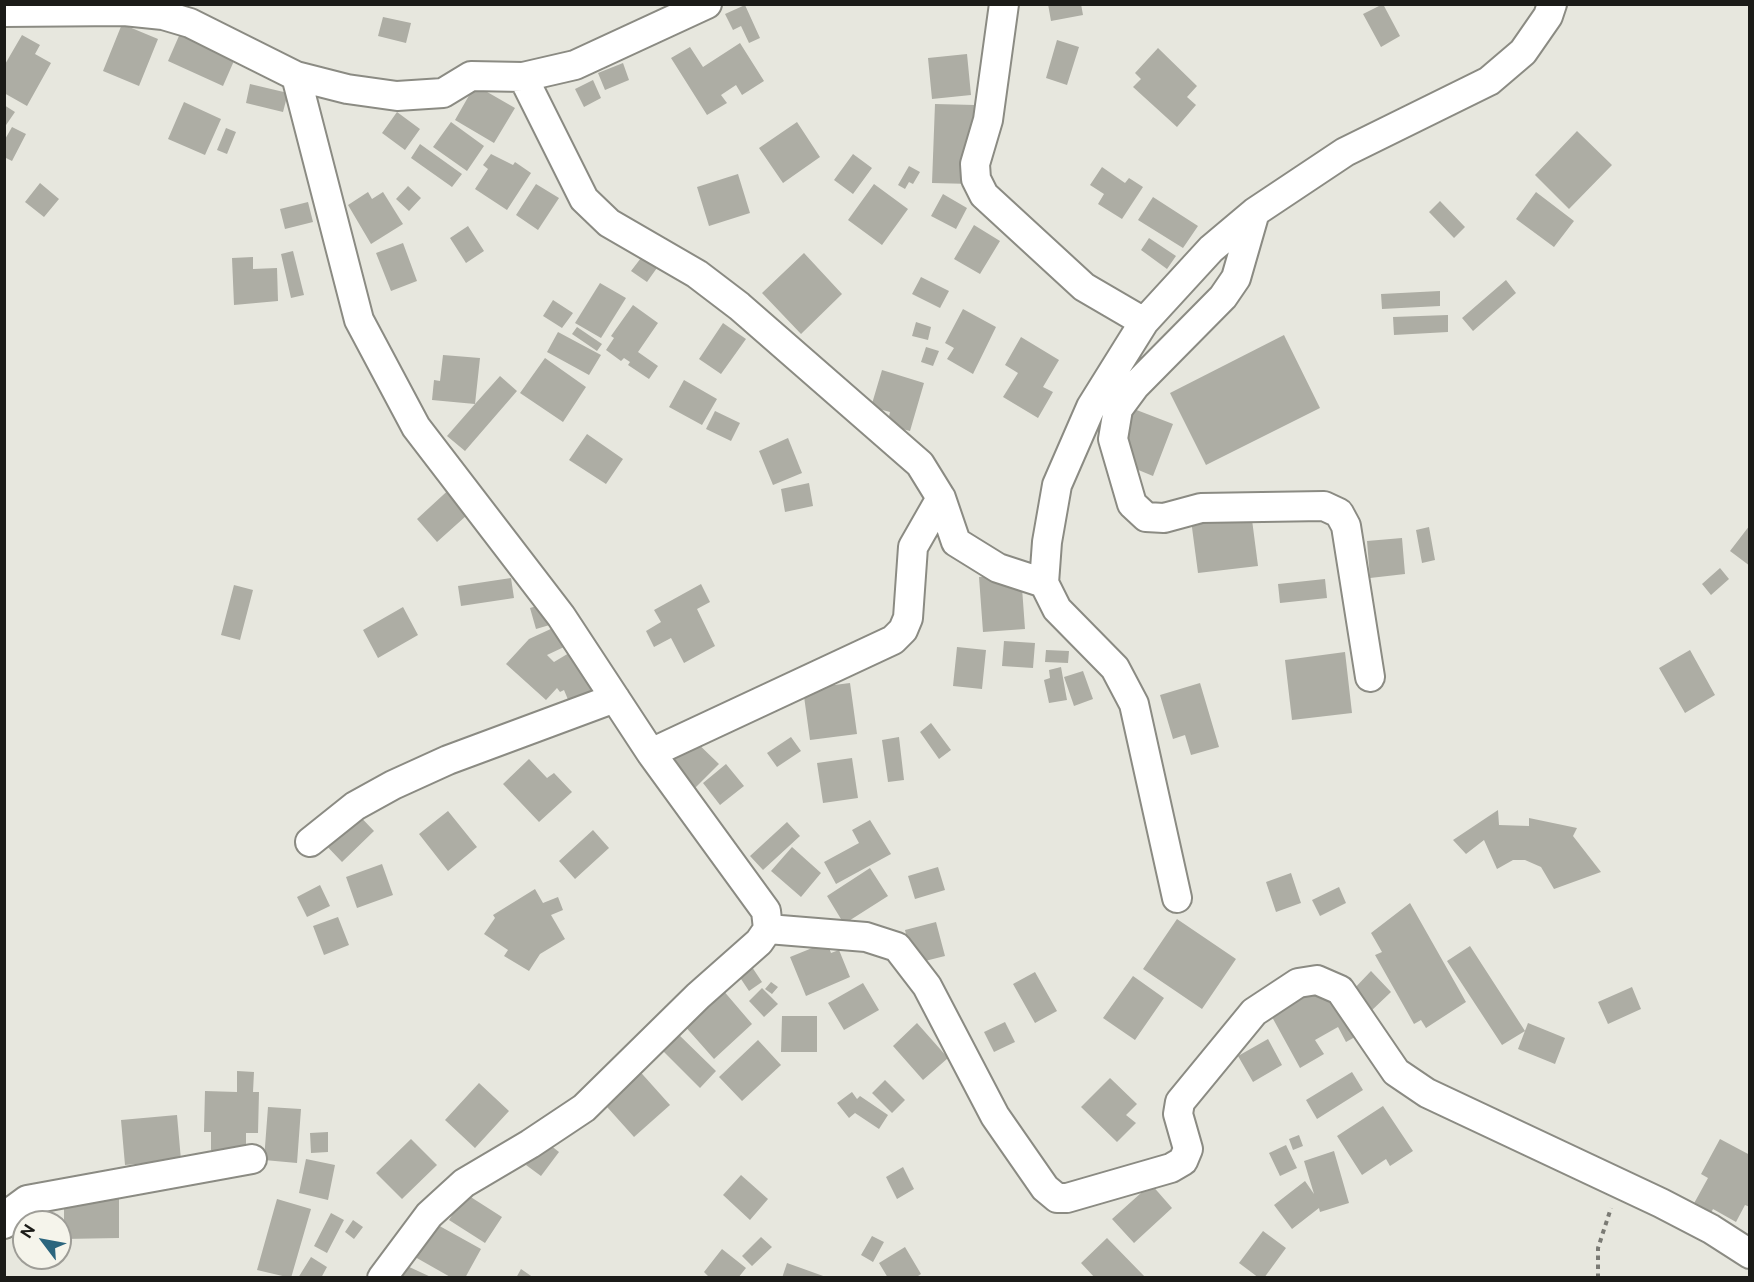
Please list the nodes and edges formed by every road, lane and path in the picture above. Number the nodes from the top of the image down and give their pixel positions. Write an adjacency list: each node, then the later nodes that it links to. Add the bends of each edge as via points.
1 (8, 4): 6 (street)
2 (707, 4): 8 (street, via 575,65)
3 (1004, 4): 10 (street, via 988,120 975,164 976,179 984,195 1084,287)
4 (1552, 4): 9 (street, via 1523,52 1489,81 1345,152)
5 (124, 8): 6 (street); 7 (street, via 190,23)
6 (4, 11)
7 (296, 76): 8 (street, via 397,96 443,93 471,75); 14 (street, via 359,320 416,427 561,616)
8 (523, 77): 11 (street, via 584,199 609,223 697,274 739,306 920,464)
9 (1255, 212): 10 (street, via 1211,249); 13 (street, via 1236,278 1223,297 1135,386 1118,409 1113,439 1132,504 1146,516 1164,518 1201,508 1324,506 1339,513 1346,526)
10 (1144, 322): 12 (street, via 1091,407 1057,485)
11 (941, 498): 12 (street, via 956,542 998,568); 15 (street, via 913,547 908,618 893,640)
12 (1044, 584): 17 (street, via 1057,609 1115,668 1134,704)
13 (1371, 677)
14 (615, 698): 15 (street); 16 (street, via 448,760 393,785 355,806)
15 (651, 753): 18 (street, via 766,911)
16 (310, 842)
17 (1177, 898)
18 (768, 929): 20 (street, via 866,937 897,947 927,986 994,1116 1045,1188 1057,1198 1171,1168 1183,1161 1188,1149 1178,1114 1180,1102 1254,1012 1298,983 1317,980 1340,990 1396,1072 1427,1093); 23 (street, via 759,942 584,1108 464,1183 429,1215)
19 (252, 1159): 21 (street, via 27,1200 8,1214)
20 (1621, 1185): 22 (street, via 1711,1229); 24 (path, via 1598,1248)
21 (4, 1224)
22 (1749, 1254)
23 (382, 1278)
24 (1598, 1278)

